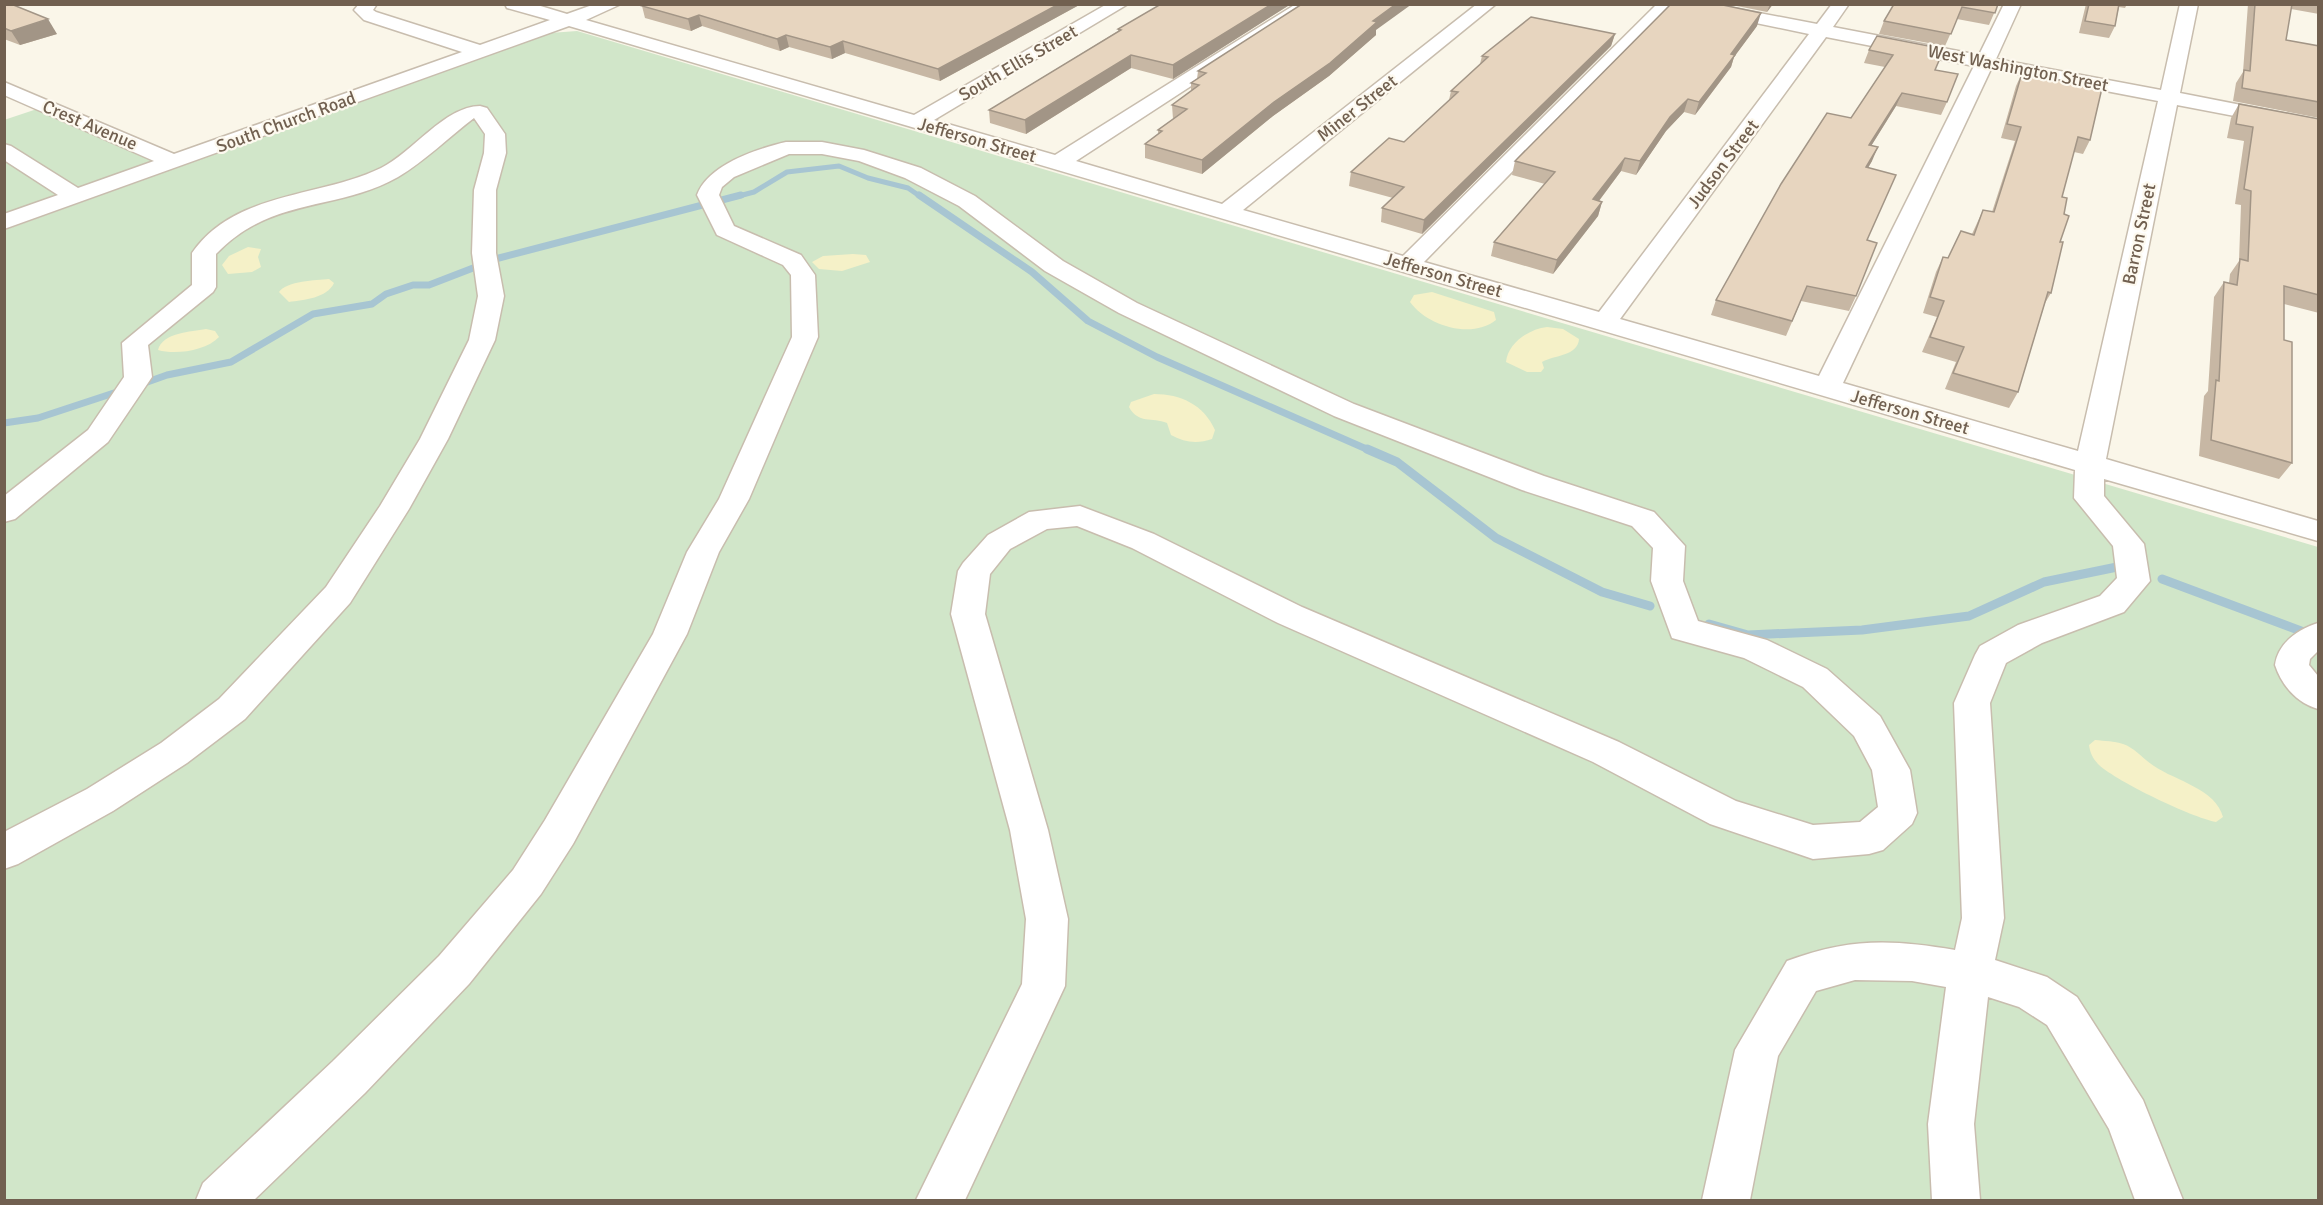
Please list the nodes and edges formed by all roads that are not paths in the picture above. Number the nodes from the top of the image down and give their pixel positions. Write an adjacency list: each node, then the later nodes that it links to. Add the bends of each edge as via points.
1 (369, 4): 14 (street, via 363,10 369,16)
2 (513, 4): 13 (street, Jefferson Street)
3 (613, 4): 13 (street, South Church Road)
4 (1309, 4): 24 (street)
5 (1488, 4): 26 (street, Miner Street)
6 (1667, 4): 28 (street)
7 (1682, 4): 15 (street, West Washington Street)
8 (1841, 4): 15 (street, Judson Street)
9 (2013, 4): 17 (street)
10 (2188, 4): 19 (street, Barron Street)
11 (1113, 5): 20 (street, South Ellis Street)
12 (423, 17): 14 (street)
13 (568, 20): 16 (street, South Church Road); 20 (street, Jefferson Street)
14 (399, 26): 16 (street)
15 (1822, 31): 17 (street, West Washington Street); 29 (street, Judson Street)
16 (481, 52): 23 (street, South Church Road)
17 (1986, 62): 19 (street, West Washington Street); 30 (street)
18 (4, 88): 23 (street, Crest Avenue)
19 (2169, 97): 21 (street, West Washington Street); 31 (street, Barron Street)
20 (916, 122): 24 (street, Jefferson Street)
21 (2319, 126)
22 (4, 150): 25 (street)
23 (176, 162): 25 (street, South Church Road)
24 (1058, 163): 26 (street, Jefferson Street)
25 (76, 197): 27 (street, South Church Road)
26 (1226, 212): 28 (street, Jefferson Street)
27 (4, 222)
28 (1407, 265): 29 (street, Jefferson Street)
29 (1604, 322): 30 (street, Jefferson Street)
30 (1827, 388): 31 (street, Jefferson Street)
31 (2090, 464): 33 (street, Jefferson Street); 37 (street, Barron Street, via 2090,498 2128,544 2134,581 2112,604 2030,634 1992,655 1972,703 1983,918)
32 (4, 512): 36 (street, via 98,436 131,387 135,342 204,287 204,253 225,231 259,212 390,172 470,112 480,112 495,134 495,153 485,190 486,263 491,296 482,340 394,510 338,595 232,709 174,753 100,800)
33 (2319, 531)
34 (2319, 635): 35 (street, via 2301,648 2291,666 2293,674)
35 (2319, 696)
36 (4, 852)
37 (1971, 972): 40 (street, via 1912,962 1855,961 1802,975 1757,1050); 41 (street, via 1951,1124); 42 (street, via 2032,992 2062,1011 2127,1116)
38 (220, 1200): 39 (street, via 454,970 527,882 670,634 702,552 738,489 805,337 804,275 792,260 725,231 711,202 712,184 726,172 786,148 822,148 864,156 913,173 967,201 1054,266 1128,308 1334,405 1533,483 1643,519 1669,546 1667,581 1684,628 1755,649 1815,678 1867,726 1891,770 1898,813 1869,838 1813,842 1724,813 1606,752 1290,615 1143,541 1080,516 1040,519 999,542 974,571 968,614 1029,830 1045,908 1043,986)
39 (940, 1200)
40 (1726, 1200)
41 (1956, 1200)
42 (2159, 1200)

